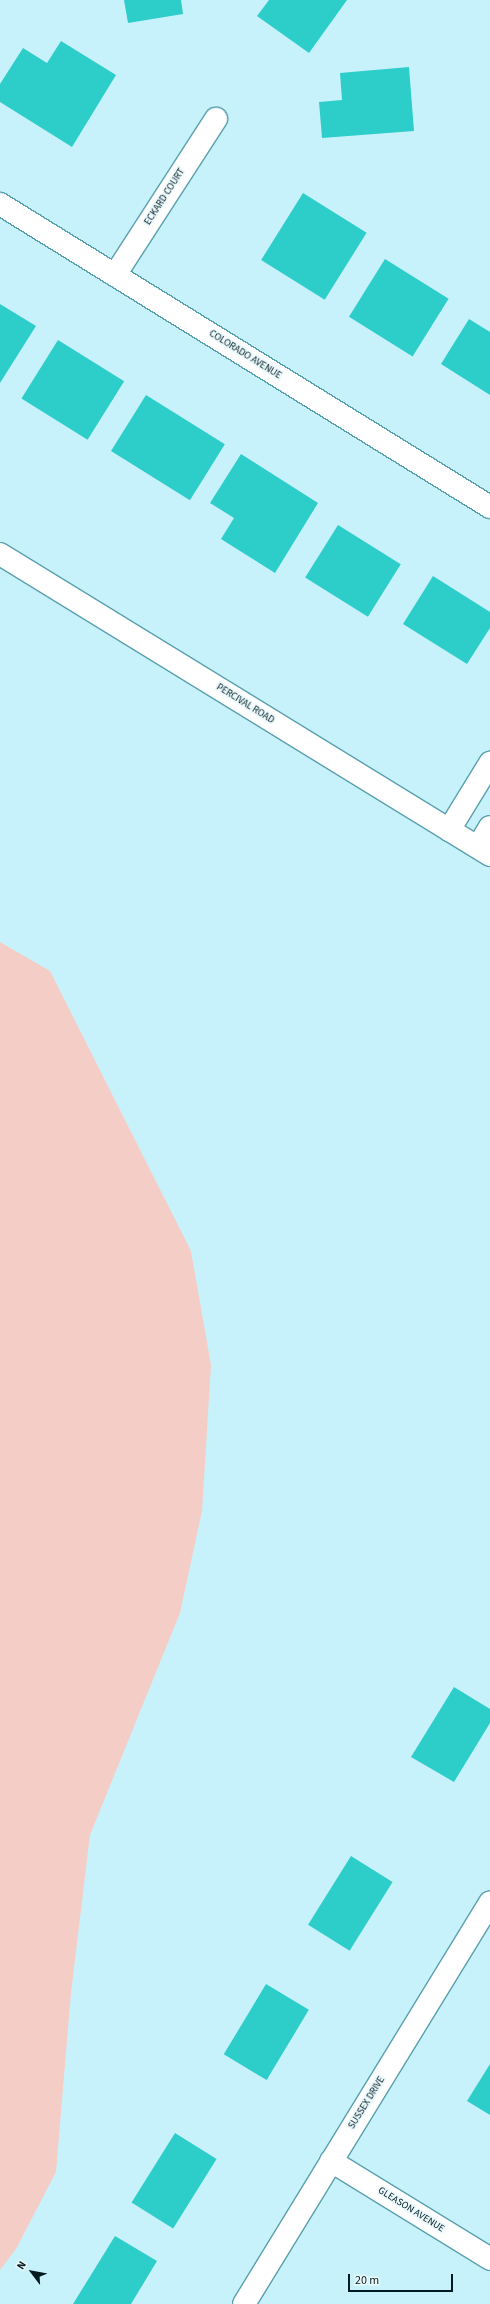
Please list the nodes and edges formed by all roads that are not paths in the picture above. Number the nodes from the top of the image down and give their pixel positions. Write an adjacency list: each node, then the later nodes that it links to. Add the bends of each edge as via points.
1 (216, 119): 3 (street, ECKARD COURT)
2 (0, 204): 3 (street, COLORADO AVENUE)
3 (115, 275): 4 (street, COLORADO AVENUE)
4 (490, 506)
5 (0, 554): 8 (street, PERCIVAL ROAD)
6 (490, 763): 8 (street)
7 (490, 827): 9 (street)
8 (449, 830): 9 (street, PERCIVAL ROAD)
9 (484, 851)
10 (490, 1902): 11 (street, SUSSEX DRIVE)
11 (331, 2161): 12 (street, GLEASON AVENUE); 13 (street, SUSSEX DRIVE)
12 (490, 2259)
13 (244, 2304)

